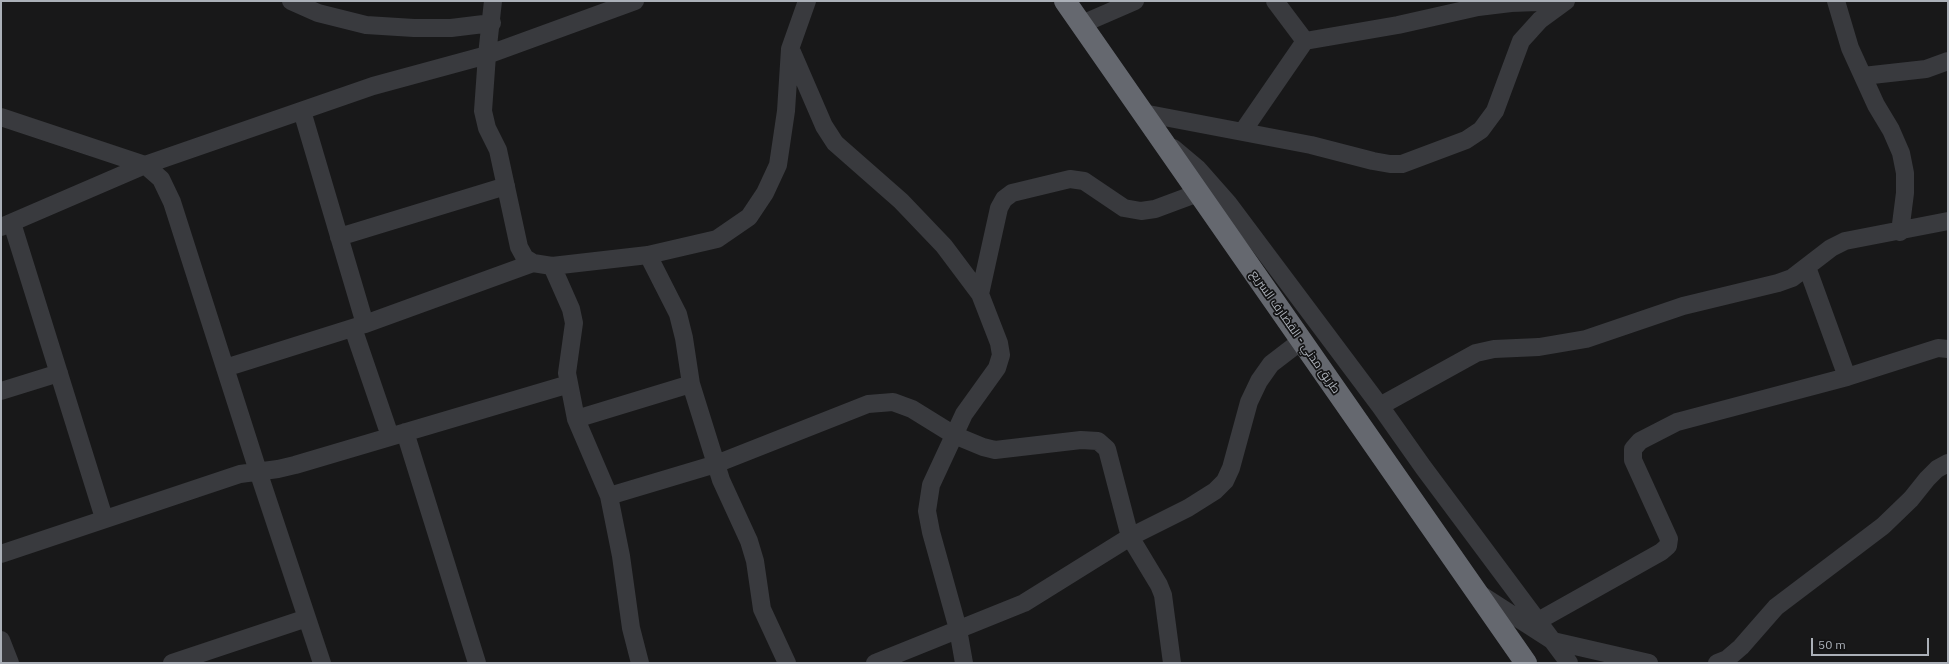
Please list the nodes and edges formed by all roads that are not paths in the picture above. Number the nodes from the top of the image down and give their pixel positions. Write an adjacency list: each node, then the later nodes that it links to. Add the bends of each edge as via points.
1 (291, 1): 10 (street, via 318,13 366,25 436,28)
2 (493, 1): 10 (street)
3 (635, 1): 14 (street)
4 (807, 1): 13 (street)
5 (1066, 1): 11 (highway, طريق مدني - القضارف السريع)
6 (1134, 1): 11 (street)
7 (1275, 1): 12 (street)
8 (1566, 1): 12 (street, via 1478,7 1398,26); 20 (street, via 1540,20 1521,41 1495,111 1481,130 1466,140 1402,164 1390,164)
9 (1836, 1): 16 (street, via 1850,48)
10 (492, 22): 14 (street)
11 (1082, 24): 18 (highway, طريق مدني - القضارف السريع)
12 (1305, 41): 20 (street)
13 (790, 49): 29 (street, via 786,111 778,165 765,193 749,217 717,239); 33 (street, via 824,126 835,143 924,224)
14 (487, 55): 17 (street, via 373,86); 23 (street, via 483,112 487,128 498,150)
15 (1948, 61): 16 (street, via 1926,69)
16 (1863, 76): 27 (street, via 1901,153 1905,193)
17 (302, 111): 22 (street); 28 (street)
18 (1143, 113): 20 (street); 21 (highway, طريق مدني - القضارف السريع)
19 (1, 117): 22 (street)
20 (1243, 131)
21 (1159, 136): 24 (highway, طريق مدني - القضارف السريع); 43 (street, via 1198,169 1228,203)
22 (145, 165): 26 (street); 37 (street, via 161,180 172,202)
23 (506, 186): 28 (street); 30 (street, via 519,247 525,258)
24 (1198, 194): 33 (street, via 1141,212 1124,208 1084,181 1070,179 1012,193 1004,199 999,208); 35 (highway, طريق مدني - القضارف السريع)
25 (1948, 221): 27 (street)
26 (6, 225): 38 (street)
27 (1900, 232): 32 (street, via 1845,241 1831,248)
28 (339, 237): 34 (street)
29 (648, 255): 31 (street); 41 (street, via 678,314)
30 (533, 262): 31 (street); 34 (street)
31 (552, 266): 40 (street, via 571,309 574,323 567,373)
32 (1807, 267): 39 (street); 43 (street, via 1792,278 1778,283 1683,306 1586,338 1539,347 1494,349 1476,353)
33 (980, 294): 46 (street, via 1001,355 997,368 964,414)
34 (359, 326): 37 (street); 45 (street)
35 (1301, 340): 52 (street, via 1271,364 1259,381 1249,402 1225,481 1215,491 1188,508); 54 (highway, طريق مدني - القضارف السريع)
36 (1948, 349): 39 (street, via 1938,348)
37 (224, 368): 49 (street)
38 (59, 373): 42 (street); 51 (street)
39 (1847, 377): 56 (street, via 1677,422 1640,441 1633,449 1633,460 1668,539 1668,546)
40 (569, 384): 44 (street); 45 (street)
41 (691, 384): 44 (street); 47 (street)
42 (1, 391)
43 (1380, 406): 56 (street)
44 (576, 419): 50 (street)
45 (398, 434): 49 (street, via 295,465); 63 (street)
46 (954, 435): 47 (street, via 912,409 892,402 868,404); 52 (street, via 995,450 1081,440 1098,441 1107,449); 57 (street, via 931,485 927,510 930,532)
47 (716, 464): 50 (street); 65 (street, via 728,498 749,541 755,561 762,609)
48 (1948, 464): 72 (street, via 1937,469 1883,526 1776,607 1741,647)
49 (258, 471): 51 (street, via 240,474); 55 (street)
50 (609, 496): 64 (street, via 631,628)
51 (104, 518): 53 (street)
52 (1130, 537): 57 (street, via 1024,603); 68 (street, via 1160,585)
53 (1, 554)
54 (1476, 591): 59 (street); 69 (highway, طريق مدني - القضارف السريع)
55 (307, 618): 61 (street); 62 (street)
56 (1538, 621): 59 (street)
57 (958, 629): 66 (street); 67 (street)
58 (1, 640): 60 (street)
59 (1553, 641): 70 (street); 71 (street)
60 (10, 663)
61 (172, 663)
62 (322, 663)
63 (477, 663)
64 (640, 663)
65 (787, 663)
66 (875, 663)
67 (964, 663)
68 (1172, 663)
69 (1526, 663)
70 (1569, 663)
71 (1649, 663)
72 (1718, 663)

